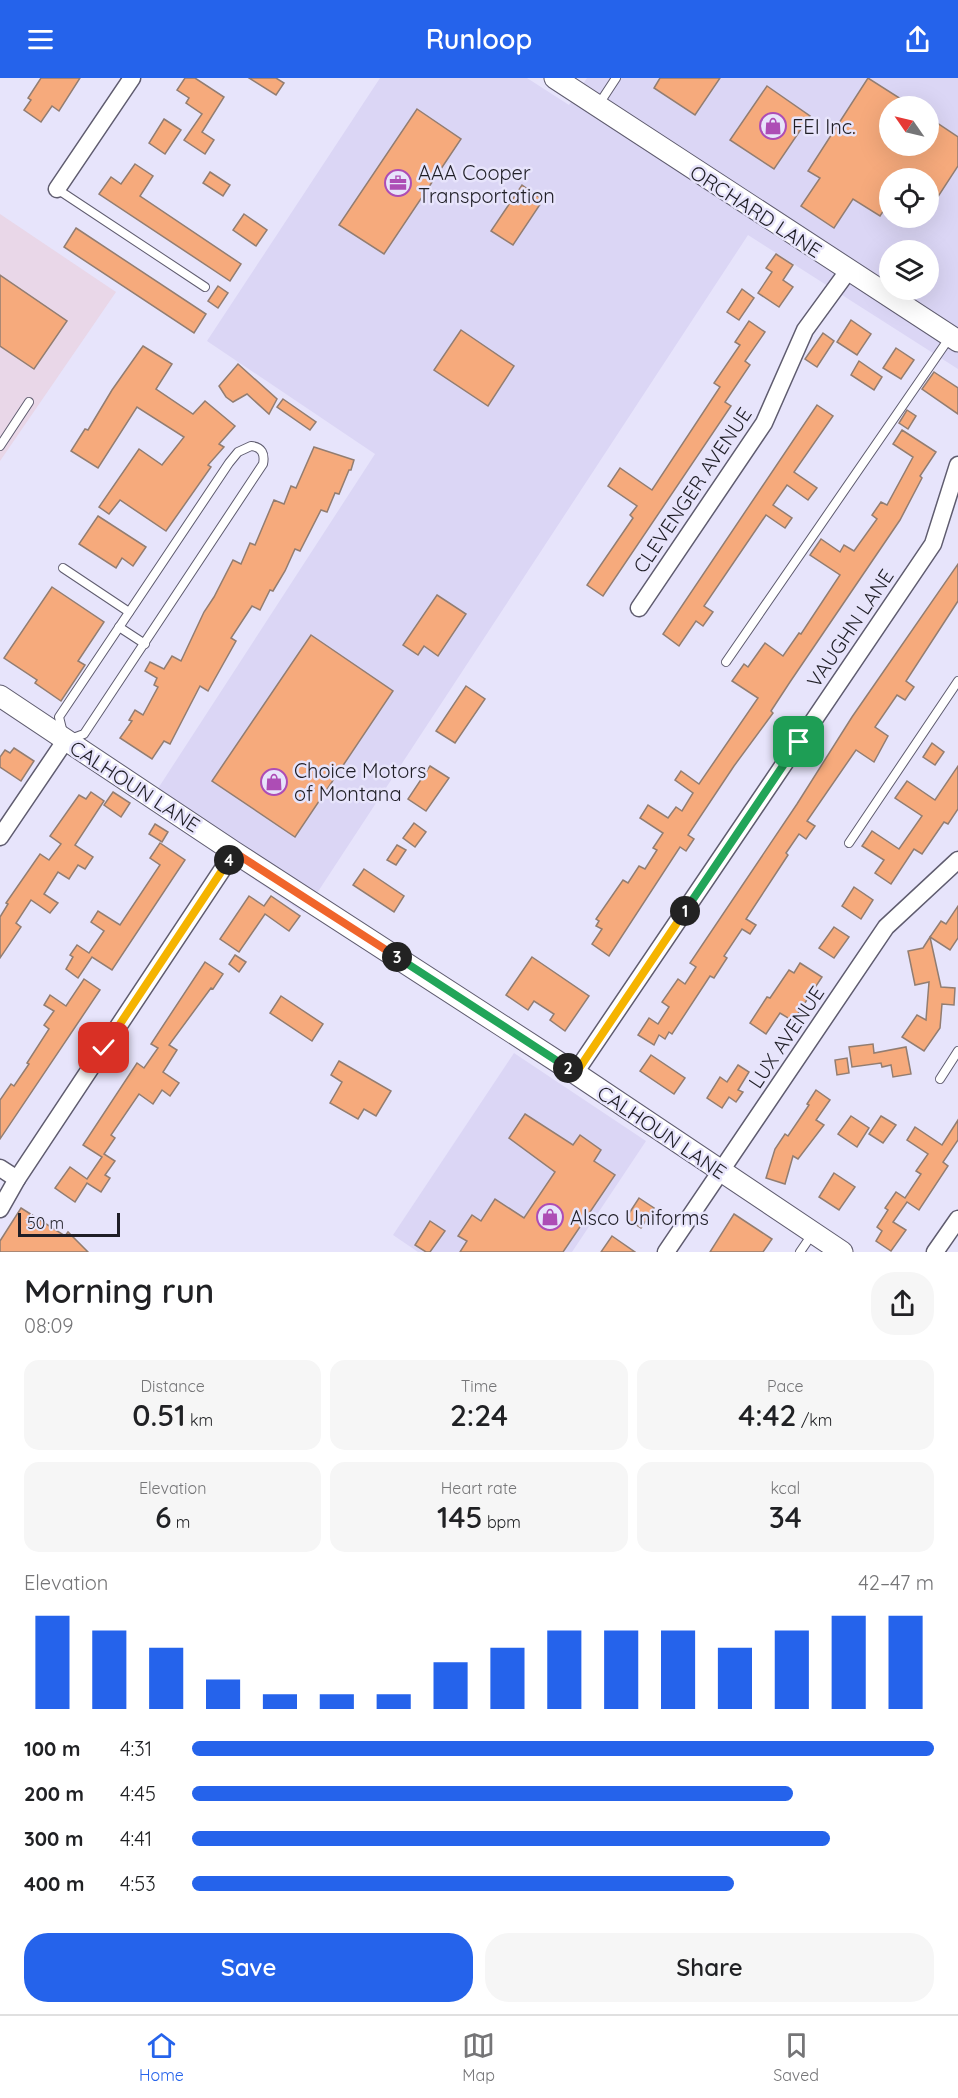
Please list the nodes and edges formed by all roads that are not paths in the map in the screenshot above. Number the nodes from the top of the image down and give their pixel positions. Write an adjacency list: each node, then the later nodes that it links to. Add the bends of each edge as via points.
1 (132, 78): 5 (street)
2 (555, 78): 4 (street, ORCHARD LANE)
3 (616, 78): 4 (lane)
4 (597, 107): 6 (street, ORCHARD LANE)
5 (57, 189): 7 (lane)
6 (848, 271): 8 (street, ORCHARD LANE); 13 (street, CLEVENGER AVENUE, via 805,330 764,423)
7 (205, 287)
8 (954, 339): 17 (lane)
9 (29, 402): 10 (lane)
10 (0, 446)
11 (958, 465): 26 (street, VAUGHN LANE, via 933,543)
12 (63, 568): 14 (lane)
13 (639, 608)
14 (129, 612): 15 (lane); 16 (lane, via 238,452 256,446 265,456 263,464)
15 (119, 627): 16 (lane); 20 (lane, via 58,717)
16 (145, 644): 20 (lane, via 84,734)
17 (726, 662)
18 (958, 681): 22 (lane)
19 (0, 696): 20 (street, CALHOUN LANE)
20 (65, 741): 21 (street); 23 (street, CALHOUN LANE)
21 (0, 837)
22 (849, 843)
23 (234, 852): 26 (street, CALHOUN LANE); 30 (street)
24 (958, 860): 29 (street, LUX AVENUE, via 886,927)
25 (958, 1051): 27 (lane)
26 (576, 1073): 29 (street, CALHOUN LANE)
27 (940, 1078)
28 (0, 1168): 30 (street)
29 (720, 1172): 33 (street, CALHOUN LANE); 34 (street, LUX AVENUE)
30 (17, 1179): 31 (street)
31 (0, 1209)
32 (958, 1219): 37 (street)
33 (813, 1233): 35 (lane); 36 (street, CALHOUN LANE)
34 (666, 1252)
35 (800, 1252)
36 (842, 1252)
37 (935, 1252)

